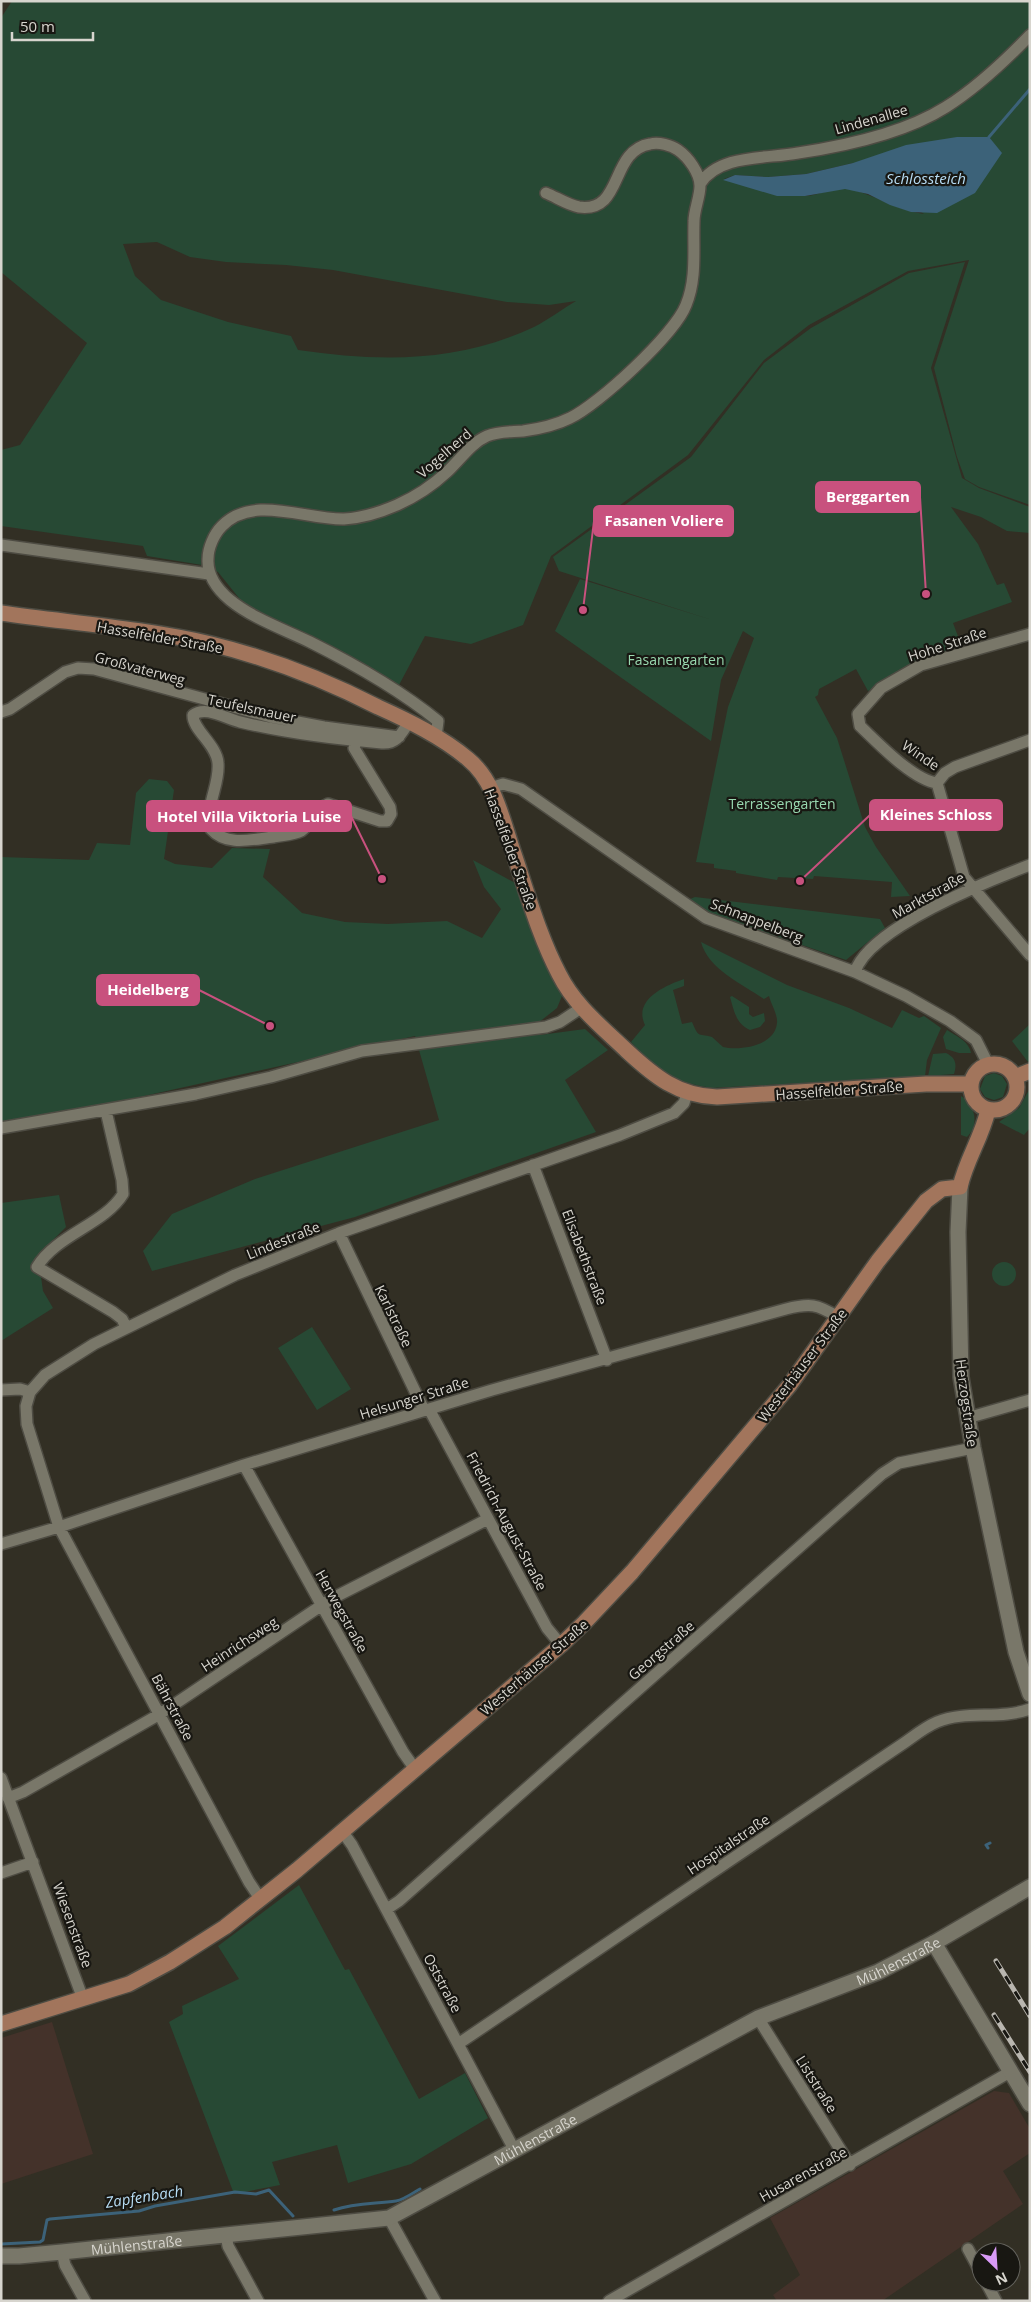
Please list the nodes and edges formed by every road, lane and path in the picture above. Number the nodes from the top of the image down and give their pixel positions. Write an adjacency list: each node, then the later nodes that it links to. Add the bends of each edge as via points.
1 (1030, 35): 2 (street, Lindenallee, via 946,107 916,122 891,132 816,150 732,163 713,169)
2 (700, 184): 3 (street, via 690,162 678,150 658,143 629,153 605,200 580,207); 5 (street, Vogelherd, via 694,221 695,264 687,305 669,333 589,406 570,418 545,426 487,436 473,445 433,485 381,511 346,519 285,512 242,513 228,520 216,533 207,556)
3 (546, 193)
4 (1, 545): 5 (street)
5 (209, 574): 12 (street, via 232,602 335,655 419,706 438,722)
6 (1, 613): 10 (main road, Hasselfelder Straße, via 149,633 230,649 315,678)
7 (1030, 634): 9 (street, Hohe Straße, via 921,665 881,688)
8 (1, 712): 11 (street, Großvaterweg, via 65,672 78,668 94,669 271,717)
9 (858, 714): 15 (street, Winde, via 860,726 879,744 925,780)
10 (409, 722): 11 (street); 12 (main road, Hasselfelder Straße)
11 (399, 737): 14 (street, Teufelsmauer, via 390,744)
12 (436, 738): 16 (main road, Hasselfelder Straße, via 470,761)
13 (1030, 740): 15 (street, via 955,766)
14 (356, 741): 14 (street, Teufelsmauer, via 197,712 193,715 194,722 205,735 218,762 208,815 211,829 222,837 242,842 295,834 328,804 386,821 392,814 390,807 354,748)
15 (937, 783): 18 (street, Winde, via 958,860)
16 (490, 788): 20 (street, Schnappelberg, via 503,784 521,789 706,918); 21 (main road, Hasselfelder Straße, via 552,960)
17 (1030, 865): 18 (street, Marktstraße)
18 (972, 887): 19 (street, Winde); 20 (street, Marktstraße, via 880,941 858,962)
19 (1030, 954)
20 (855, 972): 22 (street, Schnappelberg, via 960,1027 980,1045)
21 (581, 1008): 26 (main road, Hasselfelder Straße, via 649,1072); 28 (street, via 546,1027 362,1051 271,1077)
22 (988, 1064): 24 (main road, via 1002,1065); 25 (main road, via 976,1072)
23 (1030, 1071): 24 (main road)
24 (1015, 1077): 27 (main road, via 1017,1088 1012,1102 1003,1108)
25 (970, 1084): 26 (main road, Hasselfelder Straße, via 730,1097); 27 (main road, via 975,1101)
26 (687, 1093): 30 (street, Lindestraße, via 684,1103 674,1113)
27 (988, 1110): 31 (main road, Herzogstraße)
28 (106, 1111): 29 (street); 34 (street, via 123,1194 112,1207 48,1252 37,1266 113,1312)
29 (1, 1128)
30 (533, 1166): 32 (street, Lindestraße); 35 (street, Elisabethstraße)
31 (960, 1187): 33 (main road, Westerhäuser Straße, via 942,1189 926,1200); 40 (street, Herzogstraße, via 959,1327)
32 (339, 1233): 34 (street, Lindestraße, via 235,1275); 39 (street, Karlstraße)
33 (838, 1318): 35 (street, Helsunger Straße, via 823,1308 800,1306); 47 (main road, Westerhäuser Straße, via 789,1386 689,1505 610,1597)
34 (126, 1327): 37 (street, Lindestraße, via 66,1360 45,1375)
35 (607, 1360): 39 (street, Helsunger Straße)
36 (1, 1390): 37 (street)
37 (30, 1392): 44 (street, via 26,1424)
38 (1030, 1400): 40 (street)
39 (427, 1410): 42 (street, Helsunger Straße); 43 (street, Friedrich-August-Straße)
40 (968, 1418): 41 (street, Herzogstraße)
41 (973, 1448): 48 (street, Herzogstraße, via 1016,1652); 59 (street, Georgstraße, via 899,1463 882,1474)
42 (244, 1465): 44 (street, Helsunger Straße); 46 (street, Herwegstraße)
43 (488, 1519): 46 (street, Heinrichsweg); 47 (street, Friedrich-August-Straße, via 548,1628)
44 (59, 1527): 45 (street, Helsunger Straße); 50 (street, Bährstraße)
45 (1, 1544)
46 (322, 1606): 50 (street, Heinrichsweg); 51 (street, Herwegstraße)
47 (561, 1645): 51 (main road, Westerhäuser Straße)
48 (1030, 1694)
49 (1030, 1708): 64 (street, Hospitalstraße, via 1008,1715 938,1722)
50 (160, 1714): 53 (street, Heinrichsweg); 58 (street, Bährstraße)
51 (415, 1769): 54 (main road, Westerhäuser Straße)
52 (1, 1778): 53 (street, Wiesenstraße)
53 (8, 1798): 55 (street, Wiesenstraße)
54 (342, 1831): 58 (main road, Westerhäuser Straße); 59 (street, Oststraße)
55 (33, 1862): 56 (street); 61 (street, Wiesenstraße)
56 (1, 1873)
57 (1030, 1887): 60 (street, Mühlenstraße)
58 (261, 1900): 61 (main road, Westerhäuser Straße, via 157,1970)
59 (387, 1909): 64 (street, Oststraße)
60 (934, 1943): 62 (street, Mühlenstraße, via 869,1976); 65 (street)
61 (83, 1999): 63 (main road, Westerhäuser Straße)
62 (758, 2018): 67 (street, Mühlenstraße); 68 (street, Liststraße)
63 (1, 2024)
64 (458, 2044): 67 (street, Oststraße)
65 (1010, 2072): 66 (street); 68 (street, Husarenstraße)
66 (1030, 2104)
67 (515, 2151): 69 (street, Mühlenstraße)
68 (850, 2165): 78 (street, Husarenstraße)
69 (389, 2218): 70 (street, Mühlenstraße); 77 (street)
70 (226, 2235): 72 (street, Mühlenstraße); 76 (street, via 228,2246)
71 (968, 2250): 73 (street)
72 (62, 2252): 74 (street, Mühlenstraße); 75 (street, via 64,2265)
73 (971, 2255)
74 (1, 2256)
75 (85, 2301)
76 (258, 2301)
77 (435, 2301)
78 (609, 2301)

